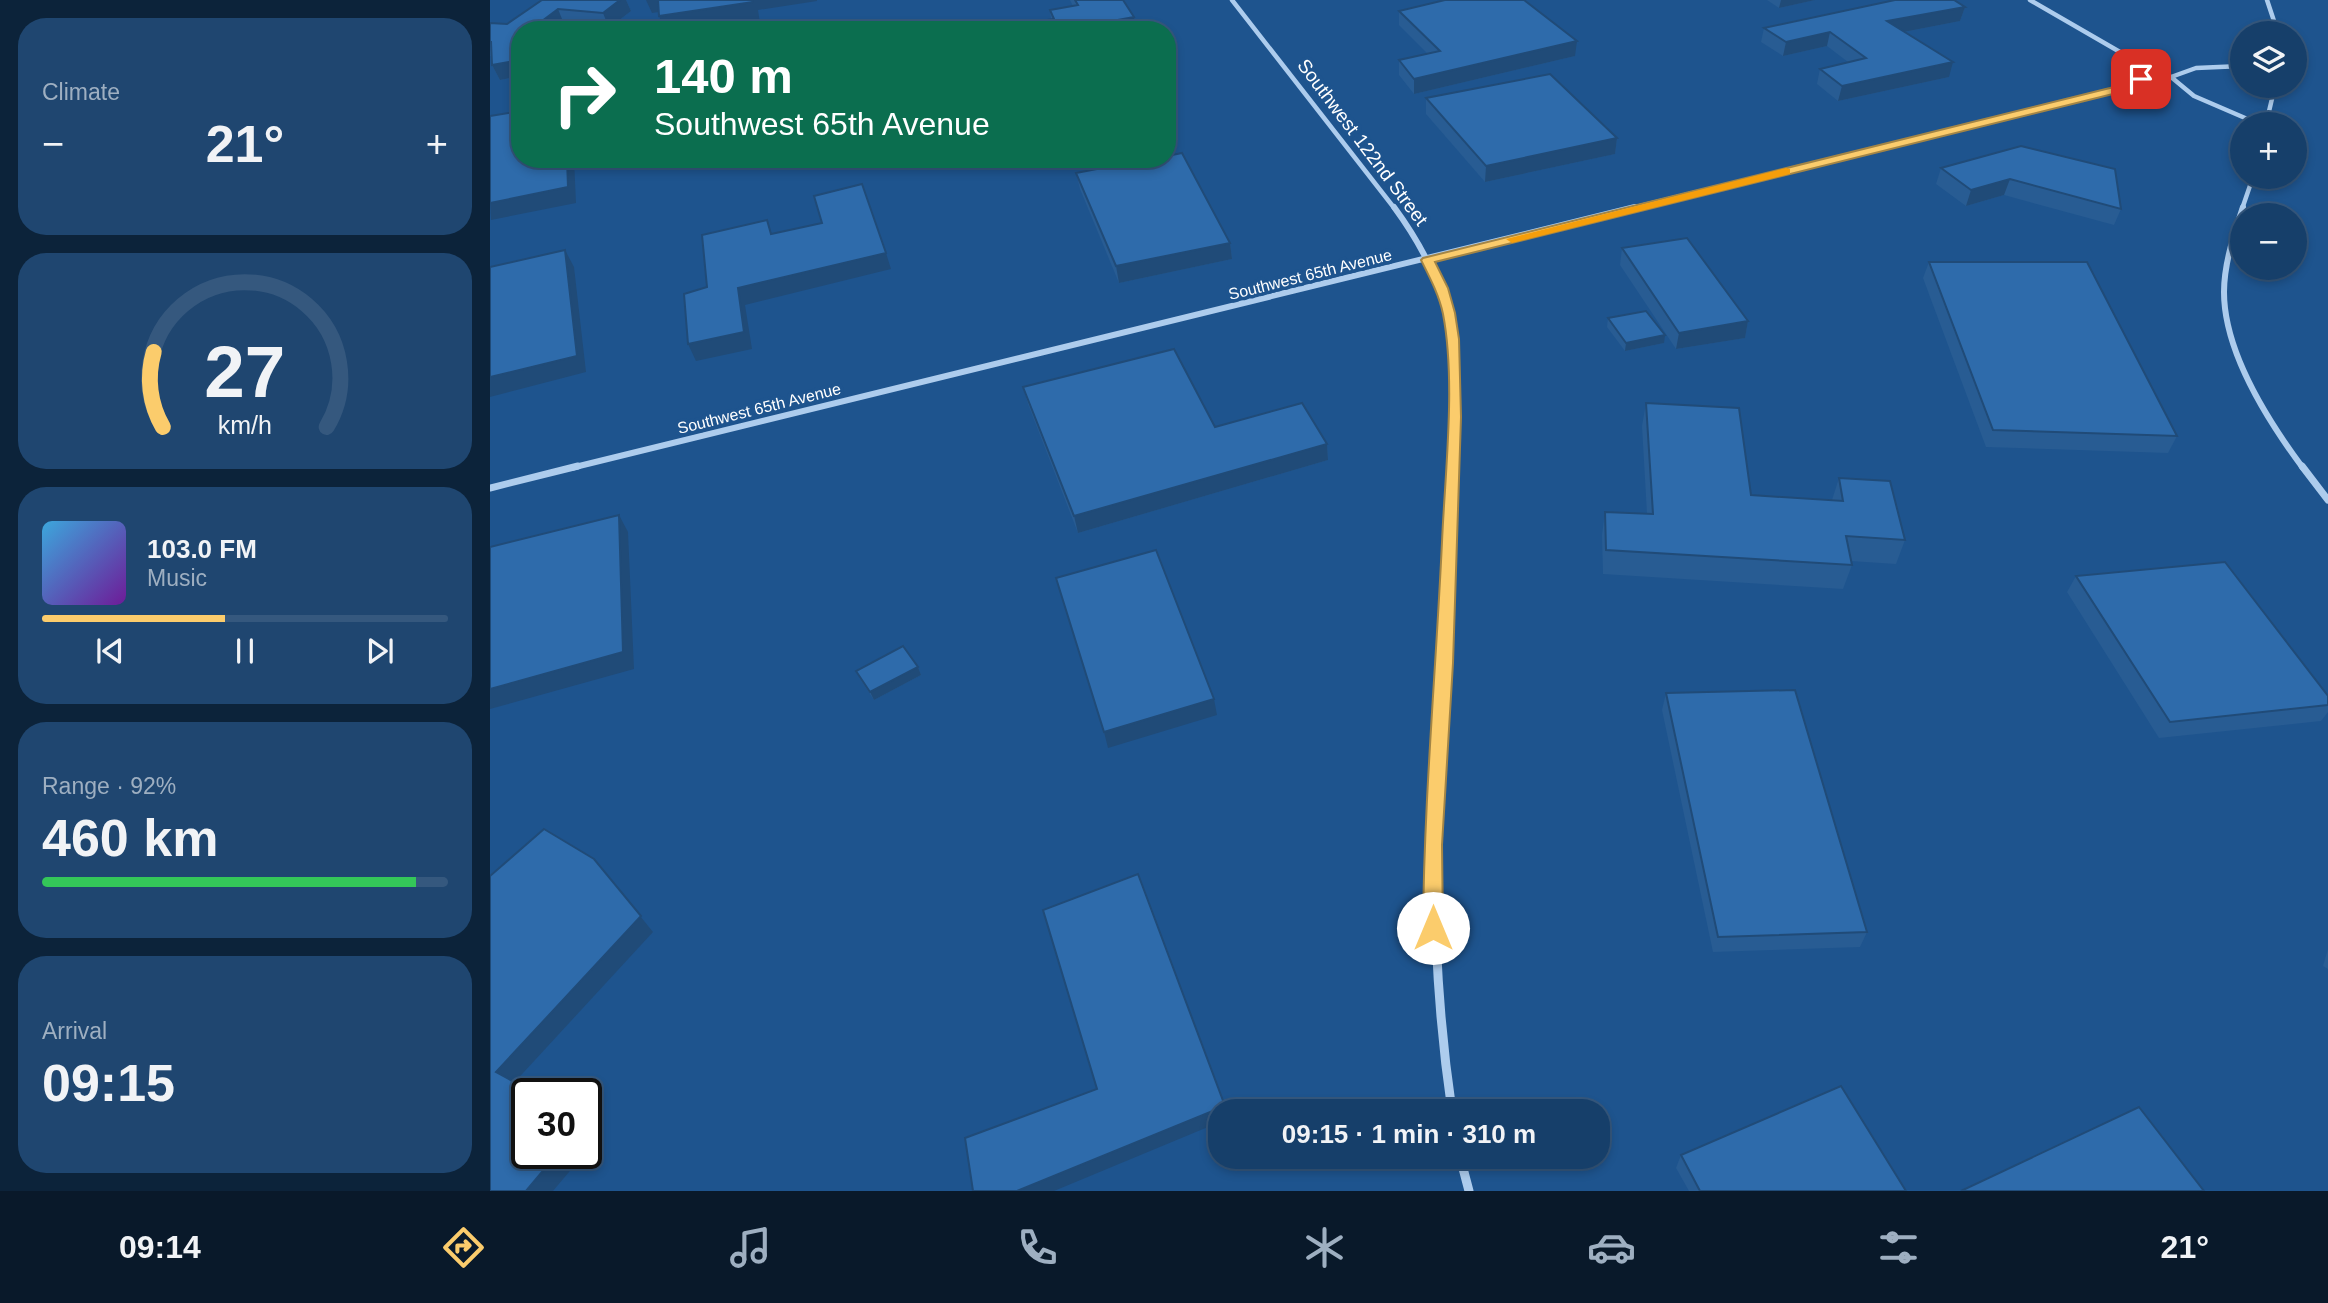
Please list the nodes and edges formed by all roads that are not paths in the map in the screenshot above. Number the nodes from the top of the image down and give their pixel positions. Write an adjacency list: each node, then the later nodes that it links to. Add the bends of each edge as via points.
1 (1231, 0): 10 (street, Southwest 122nd Street, via 1370,175 1412,231)
2 (2030, 0): 6 (street, via 2139,63)
3 (2267, 0): 4 (street)
4 (2274, 21)
5 (2230, 67): 7 (street, via 2200,68)
6 (2143, 72): 7 (street); 10 (street, Southwest 65th Avenue, via 2141,79 2121,88)
7 (2171, 77): 8 (street, via 2194,96)
8 (2231, 112)
9 (2249, 189): 12 (street, via 2230,250 2224,294 2232,339 2249,386 2284,443)
10 (1427, 260): 11 (street, Southwest 65th Avenue); 13 (street, Southwest 122nd Street, via 1449,313 1454,366 1433,845 1438,1014)
11 (490, 488)
12 (2328, 500)
13 (1450, 1099)
14 (1463, 1169): 15 (street)
15 (1469, 1191)

